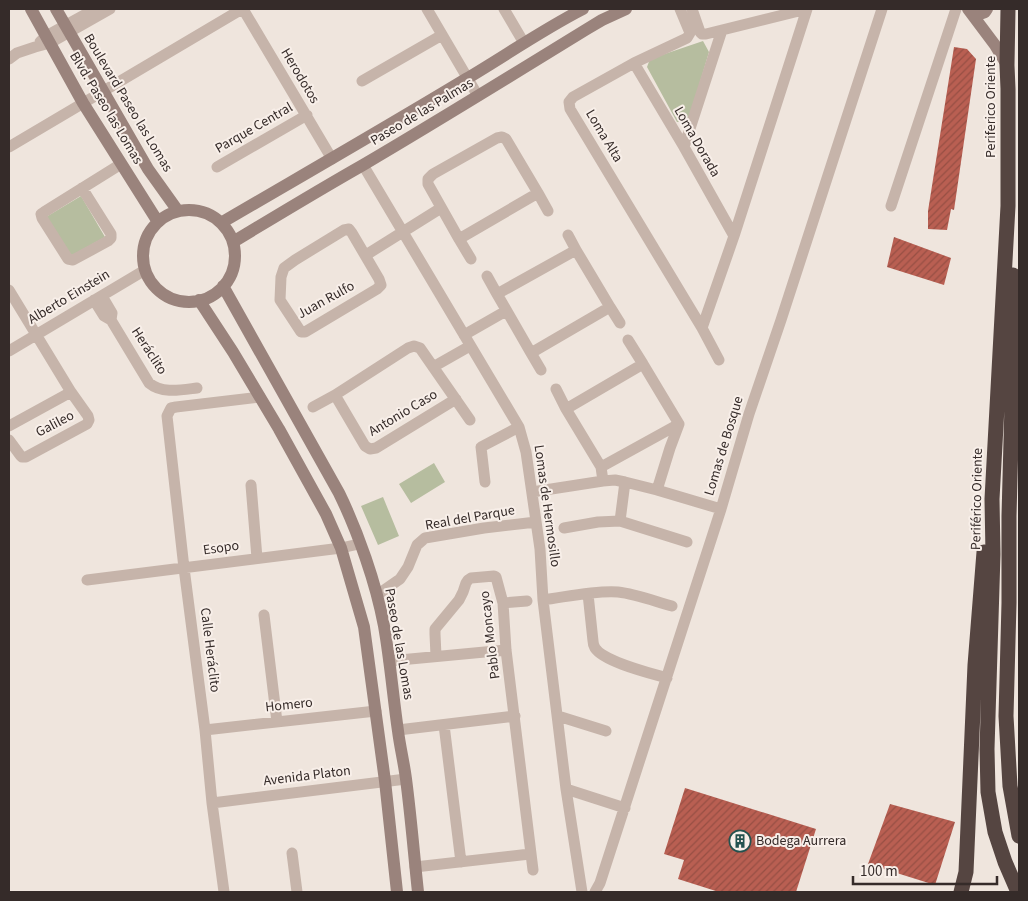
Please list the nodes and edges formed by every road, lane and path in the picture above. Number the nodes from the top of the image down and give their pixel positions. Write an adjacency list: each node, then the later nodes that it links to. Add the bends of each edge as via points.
1 (31, 9): 21 (street, Blvd. Paseo las Lomas)
2 (56, 9): 18 (street, Boulevard Paseo las Lomas)
3 (95, 9): 18 (street)
4 (242, 9): 28 (street); 31 (street, Herodotos)
5 (427, 9): 20 (street)
6 (504, 9): 22 (street)
7 (582, 9): 22 (street, Paseo de las Palmas)
8 (626, 9): 29 (street, Paseo de las Palmas)
9 (680, 9): 24 (street, Loma Alta, via 690,33 687,38)
10 (692, 9): 19 (street, via 702,34)
11 (807, 9): 19 (street); 49 (street)
12 (882, 9): 100 (street, Lomas de Bosque)
13 (987, 9): 17 (street, via 986,12)
14 (1008, 9): 25 (highway, Periferico Oriente)
15 (108, 10): 18 (street)
16 (955, 10): 40 (street)
17 (971, 13): 25 (street)
18 (67, 29): 21 (street); 28 (street, Boulevard Paseo las Lomas)
19 (722, 30): 33 (street)
20 (442, 35): 26 (street); 27 (street)
21 (48, 40): 23 (street); 30 (street, Blvd. Paseo las Lomas)
22 (524, 43): 26 (street, Paseo de las Palmas)
23 (12, 55)
24 (634, 63): 33 (street, Loma Dorada); 66 (street, Loma Alta, via 573,97 569,102 570,109)
25 (1007, 65): 41 (highway, Periferico Oriente)
26 (467, 78): 29 (street); 34 (street, Paseo de las Palmas)
27 (362, 81)
28 (102, 91): 30 (street); 43 (street, Boulevard Paseo las Lomas, via 148,169)
29 (478, 96): 36 (street, Paseo de las Palmas)
30 (83, 103): 32 (street); 35 (street, Blvd. Paseo las Lomas)
31 (307, 115): 34 (street, Herodotos); 37 (street, Parque Central)
32 (9, 147)
33 (684, 147): 49 (street, Loma Dorada)
34 (332, 159): 46 (street, Paseo de las Palmas)
35 (121, 164): 38 (street); 45 (street, Blvd. Paseo las Lomas)
36 (363, 165): 47 (street, Lomas de Hermosillo); 51 (street, Paseo de las Palmas)
37 (217, 167)
38 (82, 188): 38 (street, via 42,214 70,261 111,238)
39 (538, 193): 42 (street, via 502,137 428,179); 44 (street); 50 (street)
40 (891, 206)
41 (1008, 206): 55 (highway); 99 (highway, Periférico Oriente)
42 (441, 208): 47 (street); 50 (street)
43 (178, 211): 45 (street); 46 (street, via 208,214)
44 (548, 211)
45 (158, 222): 56 (street, via 144,244)
46 (221, 223): 51 (street)
47 (402, 233): 53 (street); 68 (street, Lomas de Hermosillo)
48 (568, 235): 52 (street)
49 (734, 236): 66 (street)
50 (459, 239): 54 (street)
51 (233, 242): 58 (street, via 235,257)
52 (576, 250): 60 (street); 63 (street)
53 (366, 256): 53 (street, Juan Rulfo, via 381,285 301,332 280,300 284,268 349,229)
54 (471, 258)
55 (1016, 262): 134 (highway, via 1006,716 1010,786)
56 (145, 270): 61 (street, Alberto Einstein); 62 (street, via 153,285 166,296 182,301)
57 (487, 276): 60 (street)
58 (223, 286): 62 (street); 83 (street, Paseo de las Lomas)
59 (9, 290): 67 (street, Galileo)
60 (497, 294): 64 (street)
61 (98, 298): 67 (street, Alberto Einstein); 77 (street, Heráclito, via 104,316 111,320 154,388)
62 (199, 300): 81 (street)
63 (610, 307): 65 (street); 72 (street)
64 (506, 311): 68 (street); 72 (street)
65 (620, 323)
66 (702, 328): 73 (street, Loma Alta)
67 (36, 334): 71 (street, Alberto Einstein); 79 (street, Galileo)
68 (464, 335): 70 (street, Lomas de Hermosillo)
69 (628, 340): 74 (street)
70 (470, 346): 75 (street, Antonio Caso); 90 (street, Lomas de Hermosillo)
71 (9, 351)
72 (531, 353): 76 (street)
73 (719, 360)
74 (643, 364): 85 (street); 88 (street)
75 (433, 367): 80 (street, Antonio Caso, via 420,348 414,346); 82 (street, Antonio Caso)
76 (541, 370)
77 (198, 388)
78 (556, 389): 85 (street)
79 (71, 392): 89 (street, Galileo); 91 (street, Galileo, via 88,416 87,424 22,457)
80 (334, 395): 82 (street, Antonio Caso, via 370,449); 84 (street, Antonio Caso)
81 (260, 397): 86 (street); 108 (street, Calle Heráclito, via 176,407 168,412)
82 (456, 399): 87 (street, Antonio Caso)
83 (287, 402): 86 (street); 105 (street, Paseo de las Lomas, via 342,500)
84 (313, 407)
85 (566, 409): 92 (street)
86 (270, 413): 106 (street, via 326,514)
87 (470, 420)
88 (679, 424): 92 (street); 97 (street)
89 (9, 426)
90 (519, 427): 94 (street, via 481,448); 98 (street, Lomas de Hermosillo)
91 (9, 440)
92 (601, 467): 93 (street)
93 (603, 481): 95 (street); 98 (street)
94 (485, 482)
95 (625, 482): 97 (street); 101 (street)
96 (251, 485): 107 (street)
97 (657, 490): 100 (street)
98 (532, 492): 102 (street, Lomas de Hermosillo)
99 (992, 499): 146 (highway, via 987,513 984,549 966,872); 147 (highway, Periférico Oriente, via 988,792 995,832)
100 (721, 509): 120 (street, Lomas de Bosque)
101 (620, 521): 103 (street); 104 (street)
102 (536, 522): 111 (street, Real del Parque, via 425,538 417,545 400,578); 112 (street, Lomas de Hermosillo)
103 (564, 528)
104 (687, 542)
105 (359, 544): 106 (street, Esopo); 111 (street, Paseo de las Lomas)
106 (341, 548): 107 (street, Esopo); 121 (street, via 364,626)
107 (257, 558): 108 (street, Esopo)
108 (184, 568): 109 (street, Esopo); 126 (street, Calle Heráclito)
109 (87, 580)
110 (588, 594): 112 (street); 115 (street, via 619,592); 120 (street, via 594,647 615,661)
111 (377, 595): 119 (street, Paseo de las Lomas)
112 (543, 600): 123 (street, Lomas de Hermosillo)
113 (527, 601): 114 (street)
114 (503, 603): 117 (street, Pablo Moncayo); 118 (street, Pablo Moncayo, via 496,577 468,580 458,600 435,628)
115 (672, 606)
116 (264, 615): 124 (street)
117 (506, 650): 118 (street); 122 (street, Pablo Moncayo)
118 (436, 656): 119 (street)
119 (389, 661): 127 (street, Paseo de las Lomas)
120 (667, 678): 133 (street, Lomas de Bosque)
121 (376, 711): 124 (street, Homero); 130 (street)
122 (515, 716): 125 (street); 136 (street, Pablo Moncayo)
123 (558, 716): 128 (street); 131 (street, Lomas de Hermosillo)
124 (278, 722): 126 (street, Homero)
125 (444, 724): 127 (street); 137 (street)
126 (205, 730): 132 (street, Calle Heráclito)
127 (398, 730): 129 (street, Paseo de las Lomas)
128 (606, 731)
129 (406, 779): 130 (street, Avenida Platon); 138 (street, Paseo de las Lomas)
130 (385, 781): 132 (street, Avenida Platon); 142 (street)
131 (566, 789): 133 (street); 144 (street, Lomas de Hermosillo)
132 (212, 803): 140 (street, Calle Heráclito)
133 (625, 808): 145 (street, Lomas de Bosque)
134 (1019, 836)
135 (292, 853): 141 (street)
136 (530, 854): 137 (street); 139 (street, Pablo Moncayo)
137 (462, 862): 138 (street)
138 (416, 867): 143 (street, Paseo de las Lomas)
139 (533, 870)
140 (224, 892)
141 (297, 892)
142 (397, 892)
143 (418, 892)
144 (582, 892)
145 (595, 892)
146 (961, 892)
147 (1018, 892)

